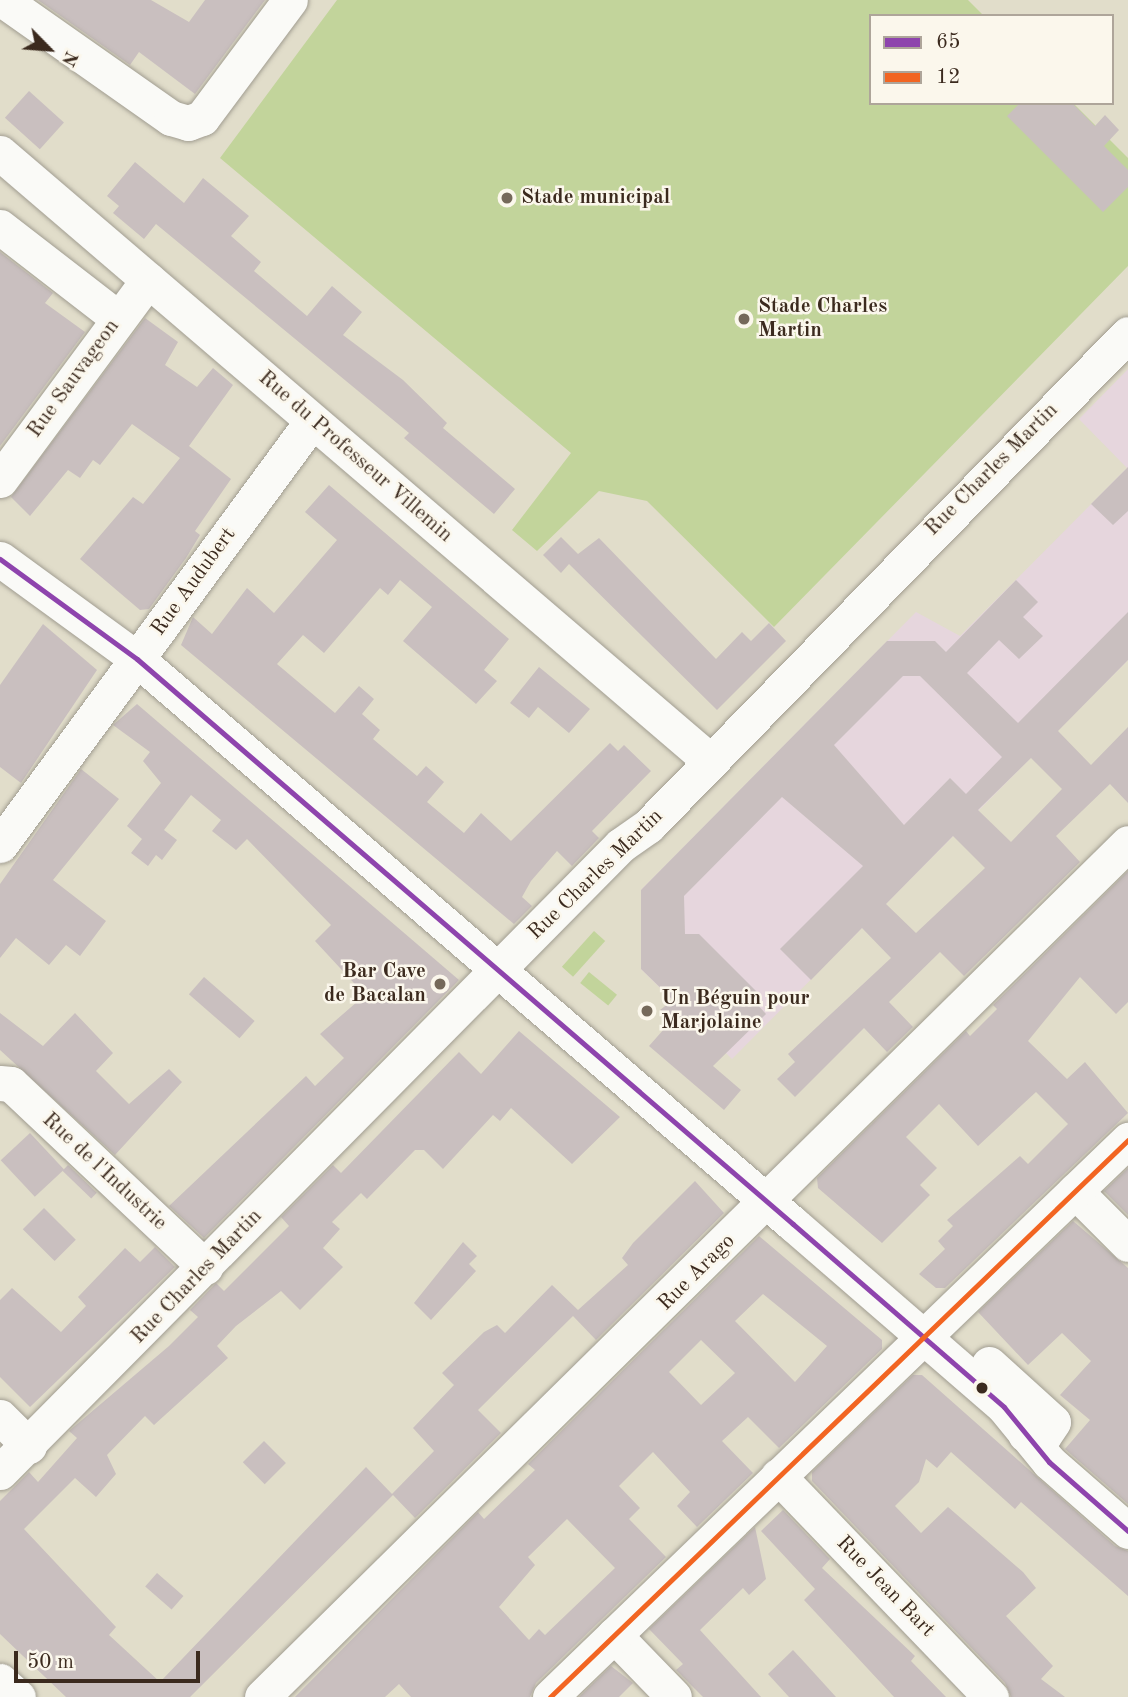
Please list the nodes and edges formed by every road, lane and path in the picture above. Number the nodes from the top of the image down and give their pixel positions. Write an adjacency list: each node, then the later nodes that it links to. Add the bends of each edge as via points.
1 (3, 0): 2 (street, via 171,118 188,123 202,118)
2 (290, 0)
3 (0, 153): 5 (street, Rue du Professeur Villemin)
4 (0, 227): 6 (street)
5 (148, 279): 6 (street, Rue Sauvageon); 8 (street, Rue du Professeur Villemin)
6 (119, 319): 9 (street, Rue Sauvageon)
7 (1128, 334): 12 (street, Rue Charles Martin)
8 (312, 421): 11 (street, Rue Audubert); 12 (street, Rue du Professeur Villemin)
9 (0, 480)
10 (0, 559): 11 (street)
11 (137, 659): 14 (street, Rue Audubert); 15 (street)
12 (709, 761): 15 (street, Rue Charles Martin)
13 (1128, 844): 19 (street, Rue Arago)
14 (0, 845)
15 (499, 971): 19 (street); 21 (street, Rue Charles Martin)
16 (0, 1083): 21 (street, Rue de l'Industrie, via 11,1084)
17 (1128, 1140): 18 (street)
18 (1075, 1191): 20 (street); 22 (street)
19 (769, 1203): 22 (street); 31 (street, Rue Arago)
20 (1128, 1244)
21 (205, 1267): 24 (street, Rue Charles Martin)
22 (923, 1336): 26 (street); 27 (street)
23 (0, 1417): 24 (street)
24 (29, 1446): 25 (street, Rue Charles Martin)
25 (0, 1472)
26 (778, 1476): 28 (street); 34 (street, Rue Jean Bart)
27 (1128, 1531)
28 (614, 1635): 32 (street); 33 (street)
29 (0, 1681): 30 (street)
30 (18, 1697)
31 (262, 1697)
32 (550, 1697)
33 (674, 1697)
34 (991, 1697)

